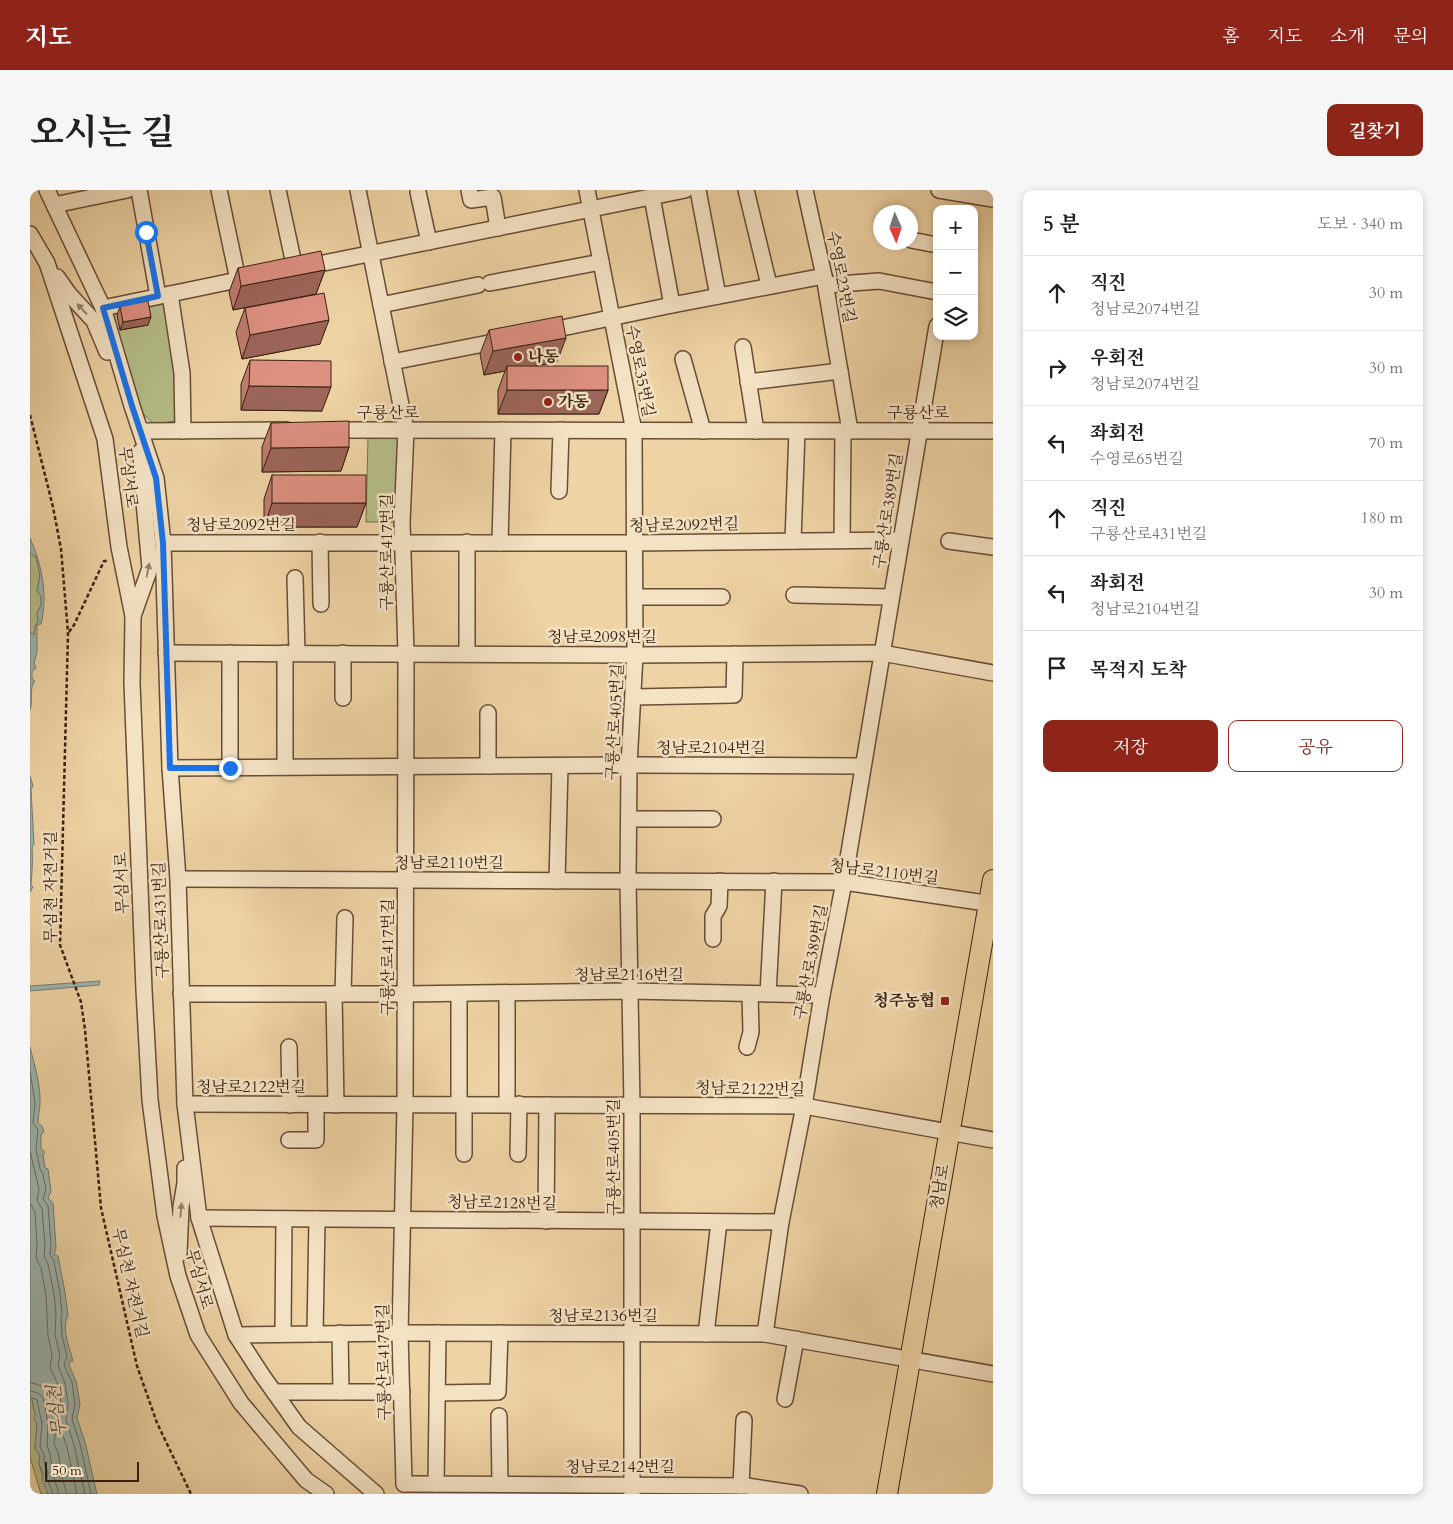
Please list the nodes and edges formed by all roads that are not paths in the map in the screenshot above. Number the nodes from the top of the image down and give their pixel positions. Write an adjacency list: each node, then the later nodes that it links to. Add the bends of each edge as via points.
1 (47, 190): 18 (street)
2 (127, 190): 18 (street)
3 (139, 190): 33 (street, via 146,232)
4 (219, 190): 29 (street)
5 (278, 190): 28 (street)
6 (358, 190): 25 (street, 구룡산로417번길)
7 (469, 190): 20 (street, via 471,200 493,197)
8 (587, 190): 19 (street, 수영로35번길)
9 (685, 190): 15 (street)
10 (698, 190): 34 (street)
11 (746, 190): 31 (street)
12 (805, 190): 30 (street, 수영로23번길)
13 (938, 190): 16 (street)
14 (418, 192): 23 (street)
15 (652, 197): 19 (street); 36 (street)
16 (960, 197): 17 (street)
17 (993, 199)
18 (54, 205): 37 (street)
19 (590, 209): 20 (street); 26 (street, 수영로35번길)
20 (498, 228): 23 (street)
21 (30, 234): 27 (street, 무심서로)
22 (918, 241): 24 (street)
23 (429, 242): 25 (street)
24 (933, 244)
25 (370, 254): 28 (street); 35 (street, 구룡산로417번길)
26 (601, 262): 35 (street); 38 (street, 수영로35번길)
27 (47, 263): 51 (street, one-way to 27, via 94,321 68,294); 77 (street, 무심서로, via 105,439)
28 (295, 269): 29 (street)
29 (238, 280): 33 (street)
30 (825, 281): 31 (street); 32 (street, via 880,281); 43 (street, 수영로23번길)
31 (769, 285): 34 (street)
32 (933, 291)
33 (164, 295): 37 (street); 52 (street, via 182,372)
34 (718, 296): 36 (street)
35 (381, 305): 42 (street, 구룡산로417번길)
36 (672, 305): 38 (street)
37 (103, 308): 51 (street)
38 (612, 319): 42 (street, 수영로35번길); 53 (street, 수영로35번길)
39 (934, 340): 50 (street, 구룡산로389번길)
40 (743, 347): 44 (street)
41 (683, 360): 54 (street)
42 (392, 362): 47 (street, 구룡산로417번길)
43 (840, 371): 44 (street); 57 (street, 수영로23번길)
44 (748, 382): 55 (street)
45 (300, 430): 52 (street)
46 (319, 430): 47 (street, 구룡산로)
47 (406, 430): 48 (street, 구룡산로); 65 (street, 구룡산로417번길)
48 (503, 430): 49 (street, 구룡산로); 68 (street)
49 (560, 430): 53 (street, 구룡산로); 59 (street)
50 (918, 430): 57 (street, 구룡산로); 58 (street, 구룡산로); 61 (street, 구룡산로389번길)
51 (141, 431): 52 (street); 67 (street, 구룡산로431번길, via 156,478); 77 (street, one-way to 51, via 150,568)
52 (183, 431)
53 (634, 431): 54 (street, 구룡산로); 69 (street, 구룡산로405번길)
54 (703, 431): 55 (street, 구룡산로)
55 (756, 431): 56 (street, 구룡산로)
56 (797, 431): 57 (street, 구룡산로); 62 (street)
57 (847, 431): 60 (street)
58 (993, 431)
59 (559, 491)
60 (842, 540): 61 (street, 청남로2092번길); 62 (street, 청남로2092번길)
61 (900, 540): 75 (street, 구룡산로389번길)
62 (793, 541): 69 (street, 청남로2092번길)
63 (949, 541): 70 (street)
64 (320, 542): 65 (street, 청남로2092번길); 67 (street, 청남로2092번길); 76 (street)
65 (404, 542): 66 (street, 청남로2092번길); 82 (street, 구룡산로417번길)
66 (467, 542): 68 (street, 청남로2092번길); 84 (street)
67 (163, 543): 78 (street, 구룡산로431번길)
68 (500, 543): 69 (street, 청남로2092번길)
69 (635, 543): 73 (street, 구룡산로405번길)
70 (993, 548)
71 (295, 578): 80 (street)
72 (794, 595): 75 (street)
73 (635, 597): 74 (street); 86 (street, 구룡산로405번길)
74 (722, 597)
75 (891, 597): 83 (street, 구룡산로389번길)
76 (322, 604)
77 (132, 616): 147 (street, 무심서로, via 150,1100 165,1216)
78 (166, 653): 79 (street, 청남로2098번길); 96 (street, 구룡산로431번길)
79 (230, 653): 80 (street, 청남로2098번길); 97 (street)
80 (291, 653): 81 (street, 청남로2098번길); 98 (street, via 285,714)
81 (343, 653): 82 (street, 청남로2098번길); 89 (street)
82 (406, 653): 84 (street, 청남로2098번길); 95 (street, 구룡산로417번길)
83 (882, 653): 85 (street, 청남로2098번길); 87 (street, 청남로2098번길); 94 (street, 구룡산로389번길)
84 (468, 654): 86 (street, 청남로2098번길)
85 (736, 654): 86 (street, 청남로2098번길); 88 (street, via 734,695)
86 (635, 655): 88 (street, 구룡산로405번길)
87 (993, 673)
88 (634, 697): 91 (street, 구룡산로405번길)
89 (343, 698)
90 (488, 713): 92 (street)
91 (630, 765): 93 (street, 청남로2104번길); 94 (street, 청남로2104번길); 99 (street, 구룡산로405번길)
92 (488, 766): 93 (street, 청남로2104번길); 95 (street, 청남로2104번길)
93 (560, 766): 104 (street)
94 (862, 766): 108 (street, 구룡산로389번길)
95 (406, 767): 98 (street, 청남로2104번길); 102 (street, 구룡산로417번길)
96 (170, 768): 97 (street, 청남로2104번길); 101 (street, 구룡산로431번길)
97 (230, 768): 98 (street, 청남로2104번길)
98 (285, 768)
99 (629, 819): 100 (street); 105 (street, 구룡산로405번길)
100 (713, 819)
101 (178, 879): 102 (street, 청남로2110번길); 114 (street, 구룡산로431번길)
102 (405, 880): 104 (street, 청남로2110번길); 116 (street, 구룡산로417번길)
103 (993, 880): 109 (main road, 청남로)
104 (558, 881): 105 (street, 청남로2110번길)
105 (628, 881): 106 (street, 청남로2110번길); 112 (street, 구룡산로405번길)
106 (720, 881): 107 (street, 청남로2110번길); 111 (street, via 719,906 713,916)
107 (774, 881): 108 (street, 청남로2110번길); 119 (street)
108 (844, 882): 109 (street, 청남로2110번길); 120 (street, 구룡산로389번길)
109 (991, 904): 134 (main road, 청남로)
110 (345, 918): 115 (street)
111 (713, 939)
112 (630, 992): 113 (street, 청남로2116번길); 118 (street, 청남로2116번길); 131 (street, 구룡산로405번길)
113 (507, 993): 117 (street, 청남로2116번길); 124 (street)
114 (181, 994): 115 (street, 청남로2116번길); 123 (street, 구룡산로431번길)
115 (339, 994): 116 (street, 청남로2116번길); 128 (street)
116 (405, 994): 117 (street, 청남로2116번길); 129 (street, 구룡산로417번길)
117 (459, 994): 130 (street)
118 (750, 994): 119 (street, 청남로2116번길); 122 (street, via 751,1032)
119 (768, 994): 120 (street, 청남로2116번길)
120 (822, 995): 132 (street, 구룡산로389번길)
121 (288, 1047): 126 (street)
122 (747, 1047)
123 (186, 1104): 126 (street, 청남로2122번길); 133 (street, 구룡산로431번길)
124 (513, 1104): 125 (street, 청남로2122번길); 130 (street, 청남로2122번길); 138 (street)
125 (547, 1104): 131 (street, 청남로2122번길); 143 (street)
126 (290, 1105): 127 (street, 청남로2122번길)
127 (316, 1105): 128 (street, 청남로2122번길); 135 (street, 청남로2122번길, via 316,1140)
128 (336, 1105): 129 (street, 청남로2122번길)
129 (405, 1105): 130 (street, 청남로2122번길); 142 (street, 구룡산로417번길)
130 (462, 1105): 137 (street)
131 (632, 1105): 132 (street, 청남로2122번길); 144 (street, 구룡산로405번길)
132 (804, 1106): 134 (street, 청남로2122번길); 146 (street, 구룡산로389번길)
133 (188, 1125): 139 (street, 구룡산로431번길); 147 (street, one-way to 133, via 185,1184 184,1135)
134 (950, 1132): 136 (street, 청남로2122번길); 159 (main road, 청남로)
135 (289, 1140)
136 (993, 1140)
137 (464, 1154)
138 (518, 1154)
139 (199, 1218): 140 (street, 청남로2128번길); 157 (street, 구룡산로431번길)
140 (284, 1219): 141 (street, 청남로2128번길); 152 (street)
141 (317, 1219): 142 (street, 청남로2128번길); 153 (street)
142 (404, 1219): 143 (street, 청남로2128번길); 148 (street, 구룡산로417번길)
143 (546, 1220): 144 (street, 청남로2128번길)
144 (631, 1222): 145 (street, 청남로2128번길); 154 (street, 구룡산로405번길)
145 (719, 1222): 146 (street, 청남로2128번길); 155 (street)
146 (781, 1222): 156 (street, 구룡산로389번길)
147 (178, 1276): 173 (street, 무심서로, via 198,1335 241,1403 306,1480)
148 (400, 1332): 149 (street, 청남로2136번길); 150 (street, 청남로2136번길); 163 (street, 구룡산로417번길)
149 (340, 1333): 153 (street, 청남로2136번길); 162 (street)
150 (438, 1333): 151 (street, 청남로2136번길); 164 (street)
151 (500, 1333): 154 (street, 청남로2136번길); 164 (street, via 498,1392)
152 (283, 1334): 153 (street, 청남로2136번길); 157 (street, 청남로2136번길)
153 (315, 1334)
154 (632, 1334): 155 (street, 청남로2136번길); 172 (street, 구룡산로405번길)
155 (706, 1334): 156 (street, 청남로2136번길)
156 (765, 1334): 158 (street, 청남로2136번길)
157 (236, 1335): 161 (street, 구룡산로431번길)
158 (796, 1339): 159 (street, 청남로2136번길); 165 (street)
159 (910, 1359): 160 (street, 청남로2136번길); 176 (main road, 청남로)
160 (993, 1374)
161 (274, 1392): 162 (street); 174 (street, 구룡산로431번길, via 299,1427)
162 (341, 1392): 163 (street)
163 (402, 1392): 171 (street, 구룡산로417번길)
164 (437, 1393): 168 (street)
165 (785, 1399)
166 (499, 1416): 169 (street)
167 (744, 1420): 170 (street)
168 (436, 1484): 169 (street, 청남로2142번길); 171 (street, 청남로2142번길)
169 (500, 1484): 172 (street, 청남로2142번길)
170 (740, 1486): 172 (street, 청남로2142번길); 175 (street, 청남로2142번길)
171 (401, 1489)
172 (632, 1489)
173 (326, 1494)
174 (376, 1494)
175 (800, 1494)
176 (887, 1494)

